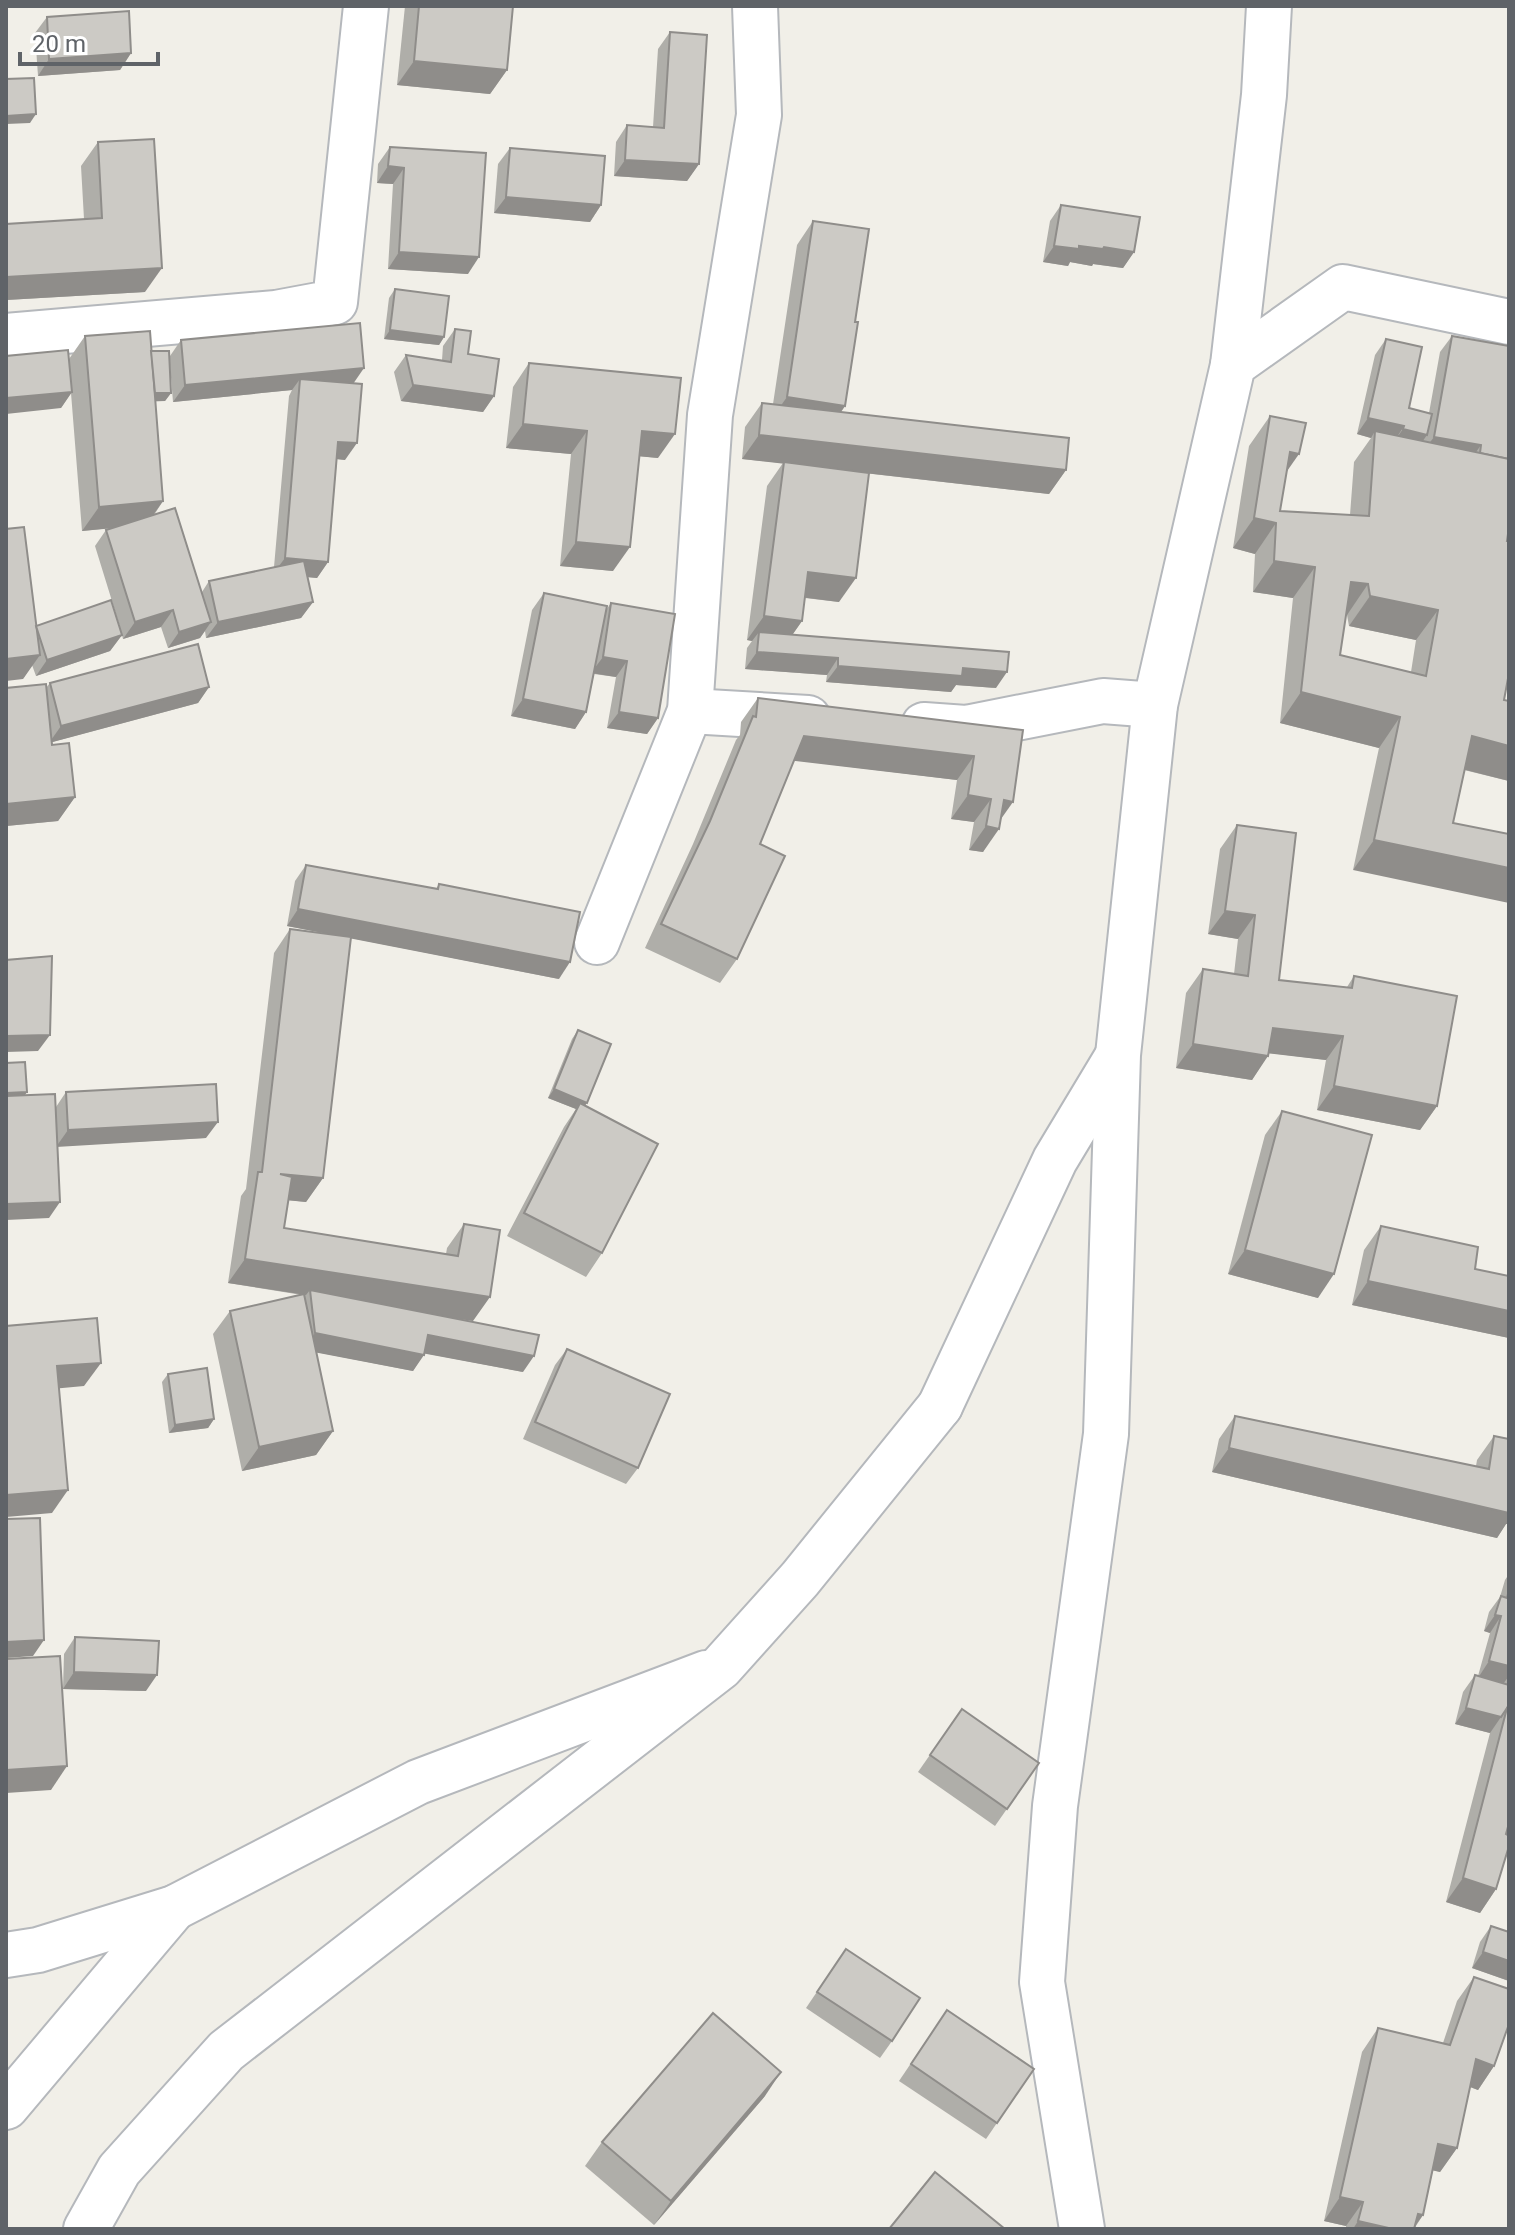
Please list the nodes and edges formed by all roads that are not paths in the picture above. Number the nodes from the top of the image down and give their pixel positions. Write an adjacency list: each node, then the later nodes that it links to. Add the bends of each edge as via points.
1 (366, 6): 5 (street, via 335,302 276,313)
2 (755, 6): 8 (street, via 759,115 710,415)
3 (1269, 6): 6 (street)
4 (1509, 322): 6 (street, via 1343,287)
5 (6, 336)
6 (1233, 365): 7 (street)
7 (1155, 705): 10 (street, via 1103,701 966,728); 12 (street)
8 (690, 711): 9 (street); 11 (street)
9 (844, 720)
10 (890, 723)
11 (597, 942)
12 (1118, 1055): 13 (street, via 1055,1160 940,1406); 18 (street, via 1106,1434 1055,1806 1042,1982)
13 (721, 1667): 14 (street, via 418,1782); 17 (street, via 226,2051 119,2170)
14 (174, 1908): 15 (street); 16 (street)
15 (6, 1955)
16 (6, 2107)
17 (86, 2229)
18 (1082, 2229)

